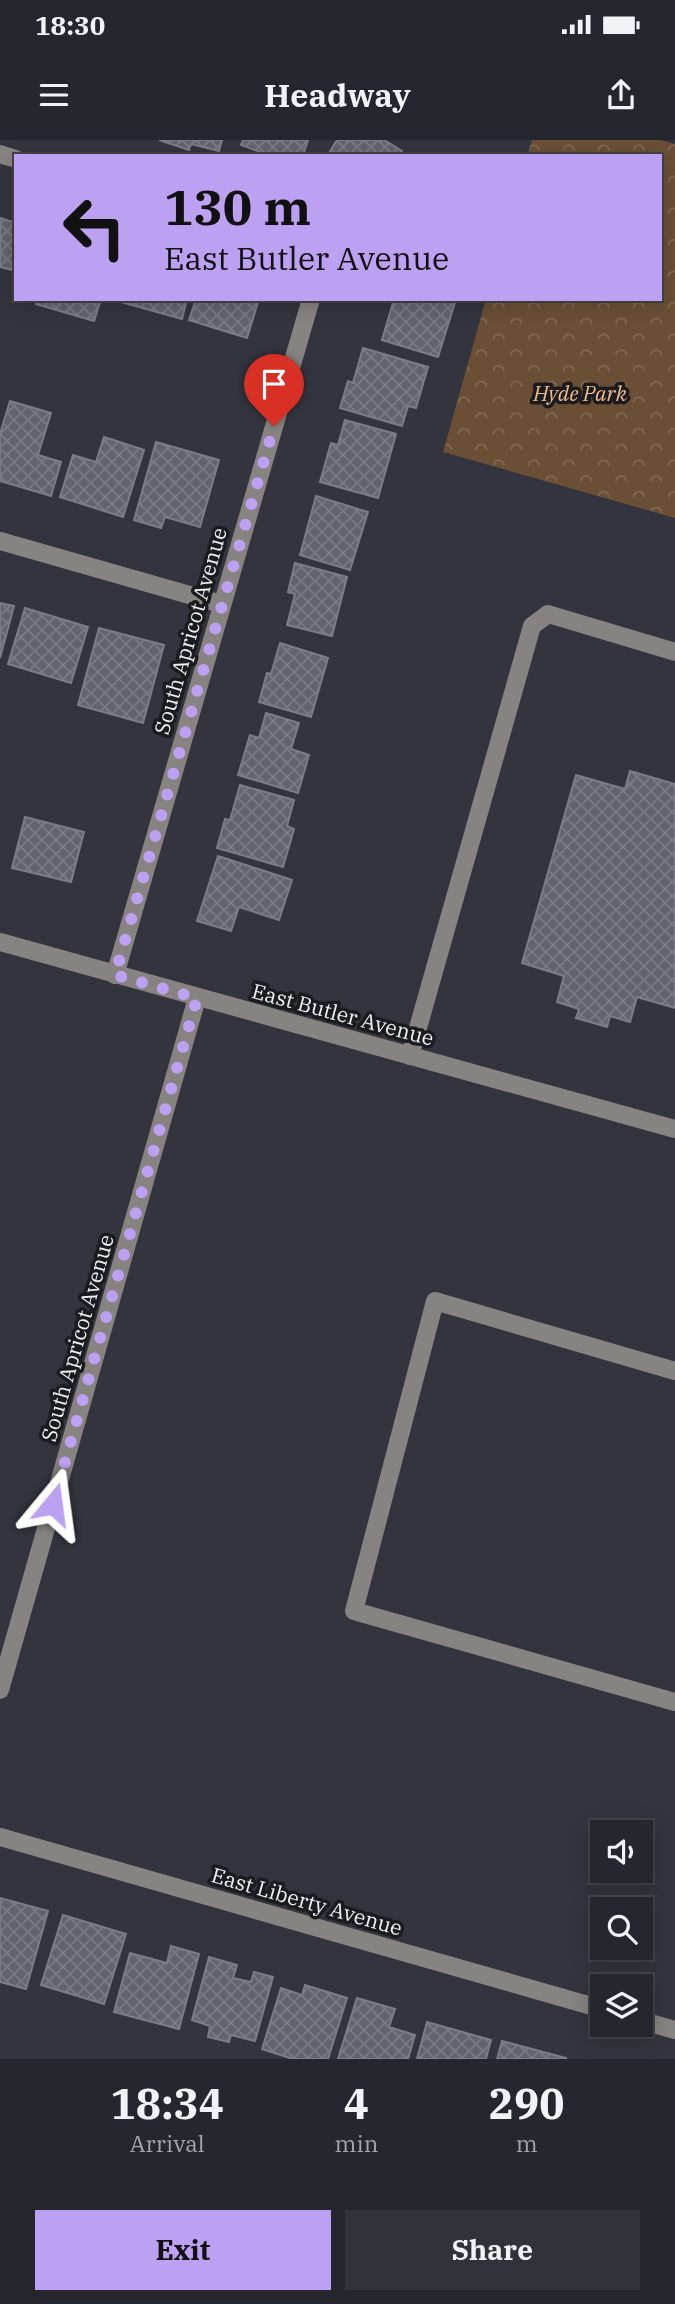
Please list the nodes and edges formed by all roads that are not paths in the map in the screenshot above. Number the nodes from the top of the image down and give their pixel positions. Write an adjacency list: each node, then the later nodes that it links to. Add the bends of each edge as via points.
1 (310, 301): 3 (street, South Apricot Avenue)
2 (0, 541): 3 (street)
3 (221, 604): 6 (street, South Apricot Avenue)
4 (675, 652): 8 (street, via 548,614 532,626)
5 (0, 942): 6 (street, East Butler Avenue)
6 (115, 975): 7 (street, East Butler Avenue)
7 (197, 998): 8 (street, East Butler Avenue); 11 (street, South Apricot Avenue)
8 (410, 1056): 9 (street, East Butler Avenue)
9 (675, 1129)
10 (675, 1371): 12 (street, via 435,1301 354,1611)
11 (0, 1690)
12 (675, 1702)
13 (0, 1837): 14 (street, East Liberty Avenue)
14 (590, 2006)
15 (653, 2024): 16 (street)
16 (675, 2030)

